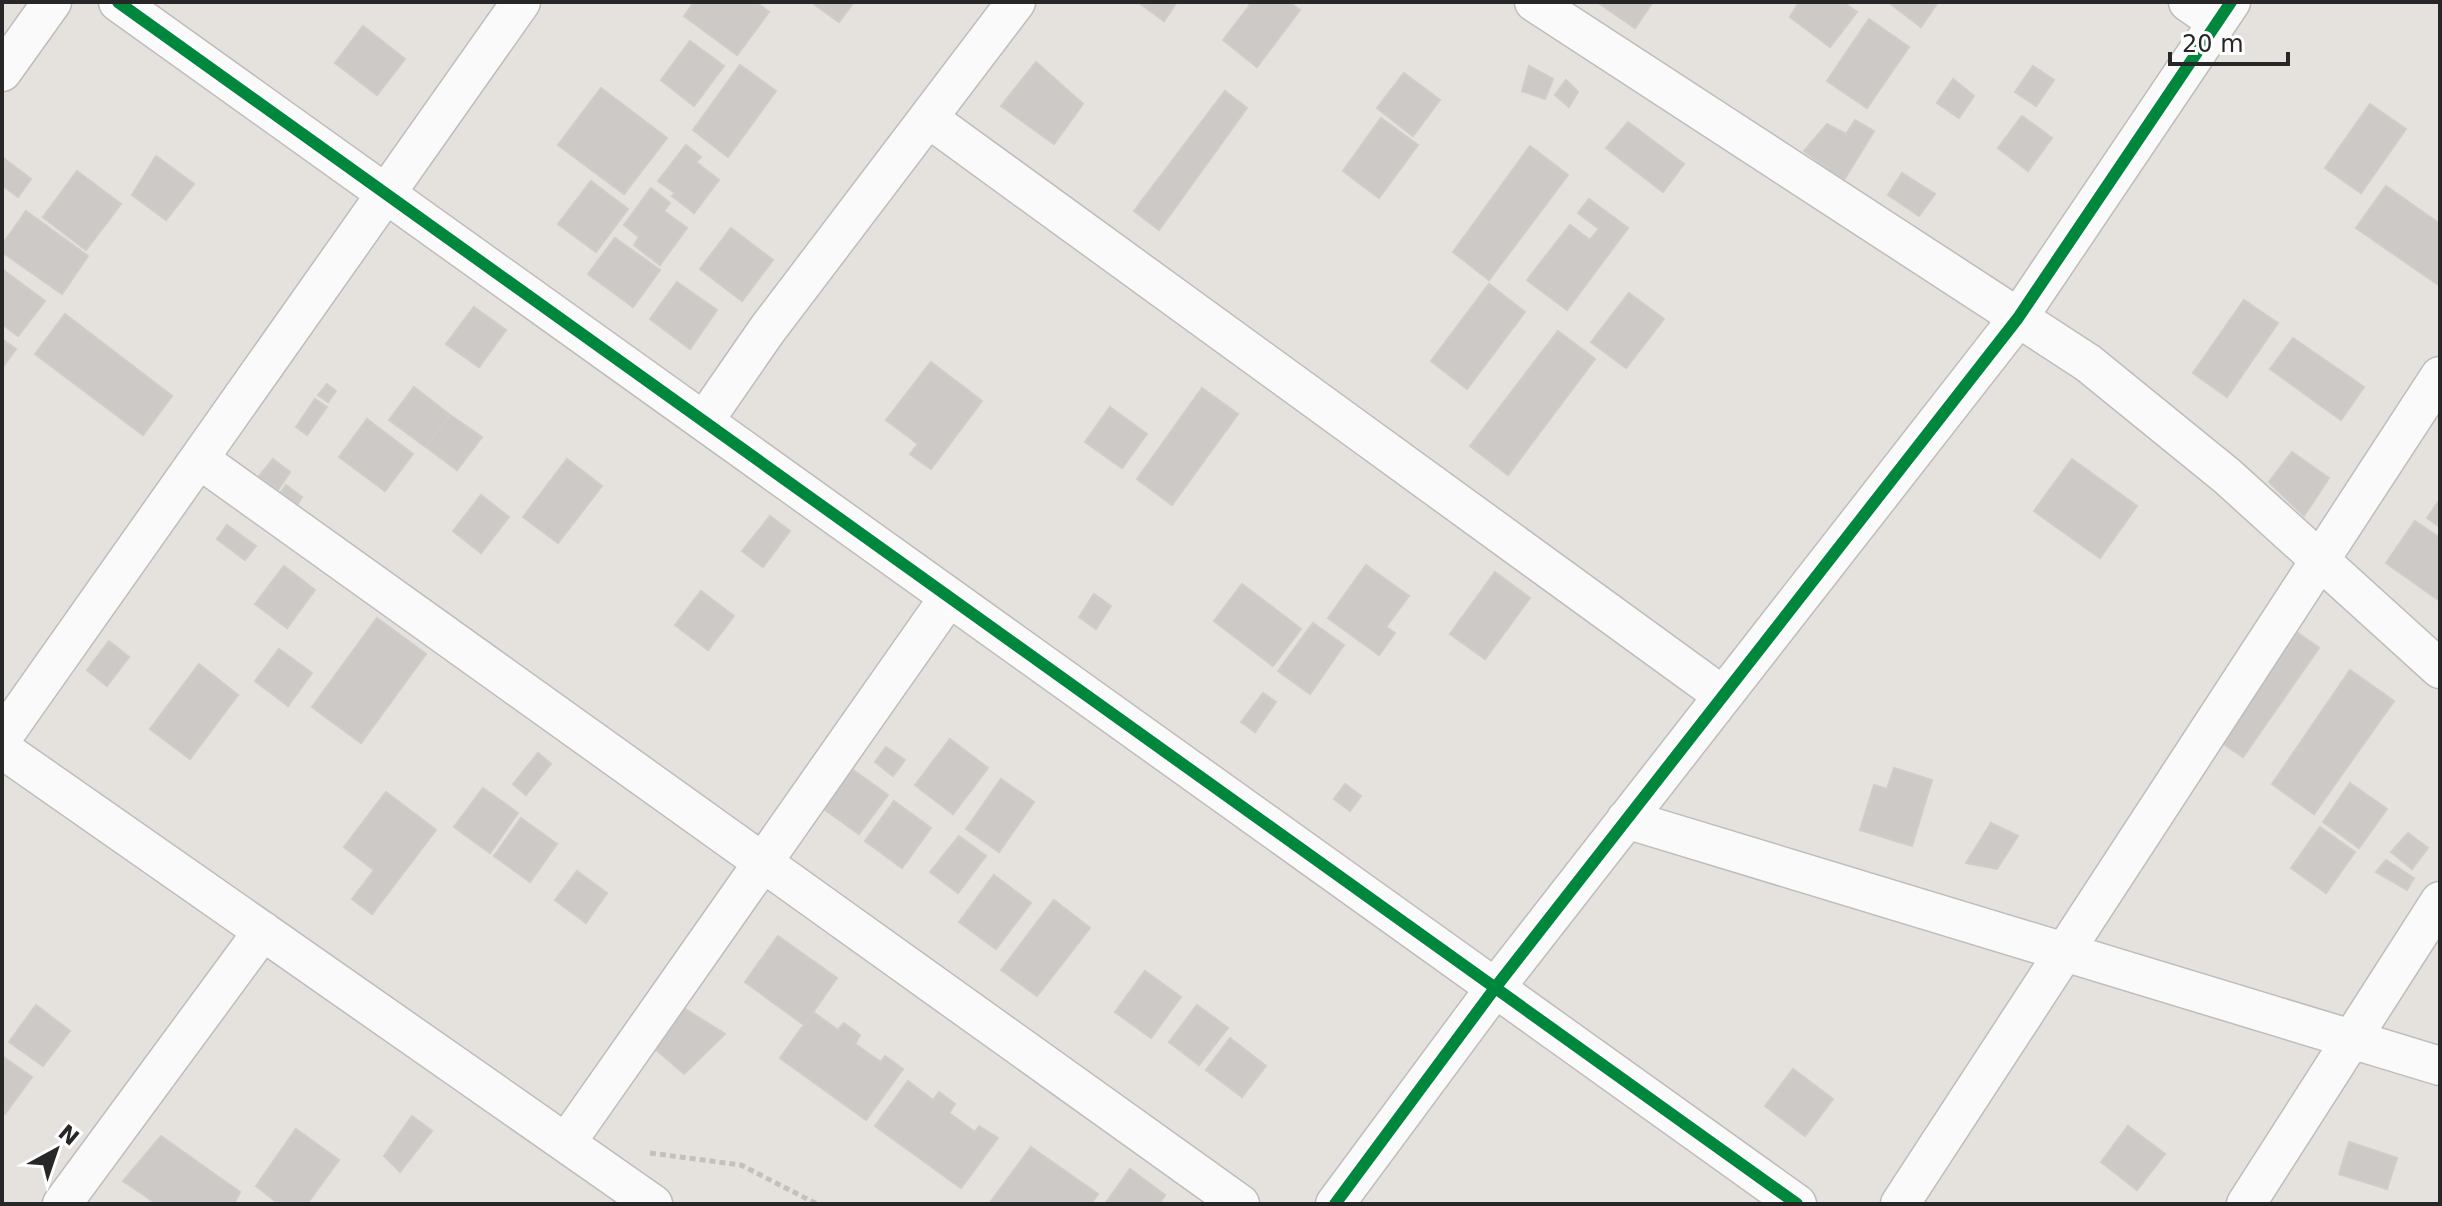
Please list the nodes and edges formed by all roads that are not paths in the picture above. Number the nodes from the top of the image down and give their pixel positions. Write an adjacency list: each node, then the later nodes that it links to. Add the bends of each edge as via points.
1 (52, 2): 7 (street)
2 (118, 2): 9 (street)
3 (521, 2): 9 (street)
4 (1016, 2): 8 (street)
5 (1534, 2): 10 (street)
6 (2212, 9): 10 (street)
7 (2, 72)
8 (928, 118): 12 (street); 17 (street)
9 (386, 194): 12 (street); 13 (street)
10 (2018, 318): 14 (street, via 2157,416); 17 (street)
11 (2440, 376): 14 (street)
12 (704, 421): 15 (street)
13 (199, 459): 18 (street); 21 (street)
14 (2319, 558): 16 (street); 24 (street)
15 (949, 597): 21 (street); 25 (street)
16 (2440, 669)
17 (1722, 695): 20 (street)
18 (2, 738)
19 (2, 749): 23 (street)
20 (1626, 819): 24 (street); 25 (street)
21 (761, 861): 28 (street); 31 (street)
22 (2440, 901): 26 (street)
23 (263, 931): 28 (street); 29 (street)
24 (2064, 951): 26 (street); 34 (street)
25 (1495, 988): 32 (street); 33 (street)
26 (2352, 1039): 27 (street); 35 (street)
27 (2440, 1066)
28 (566, 1143): 30 (street)
29 (62, 1204)
30 (653, 1204)
31 (1240, 1204)
32 (1335, 1204)
33 (1797, 1204)
34 (1900, 1204)
35 (2246, 1204)

